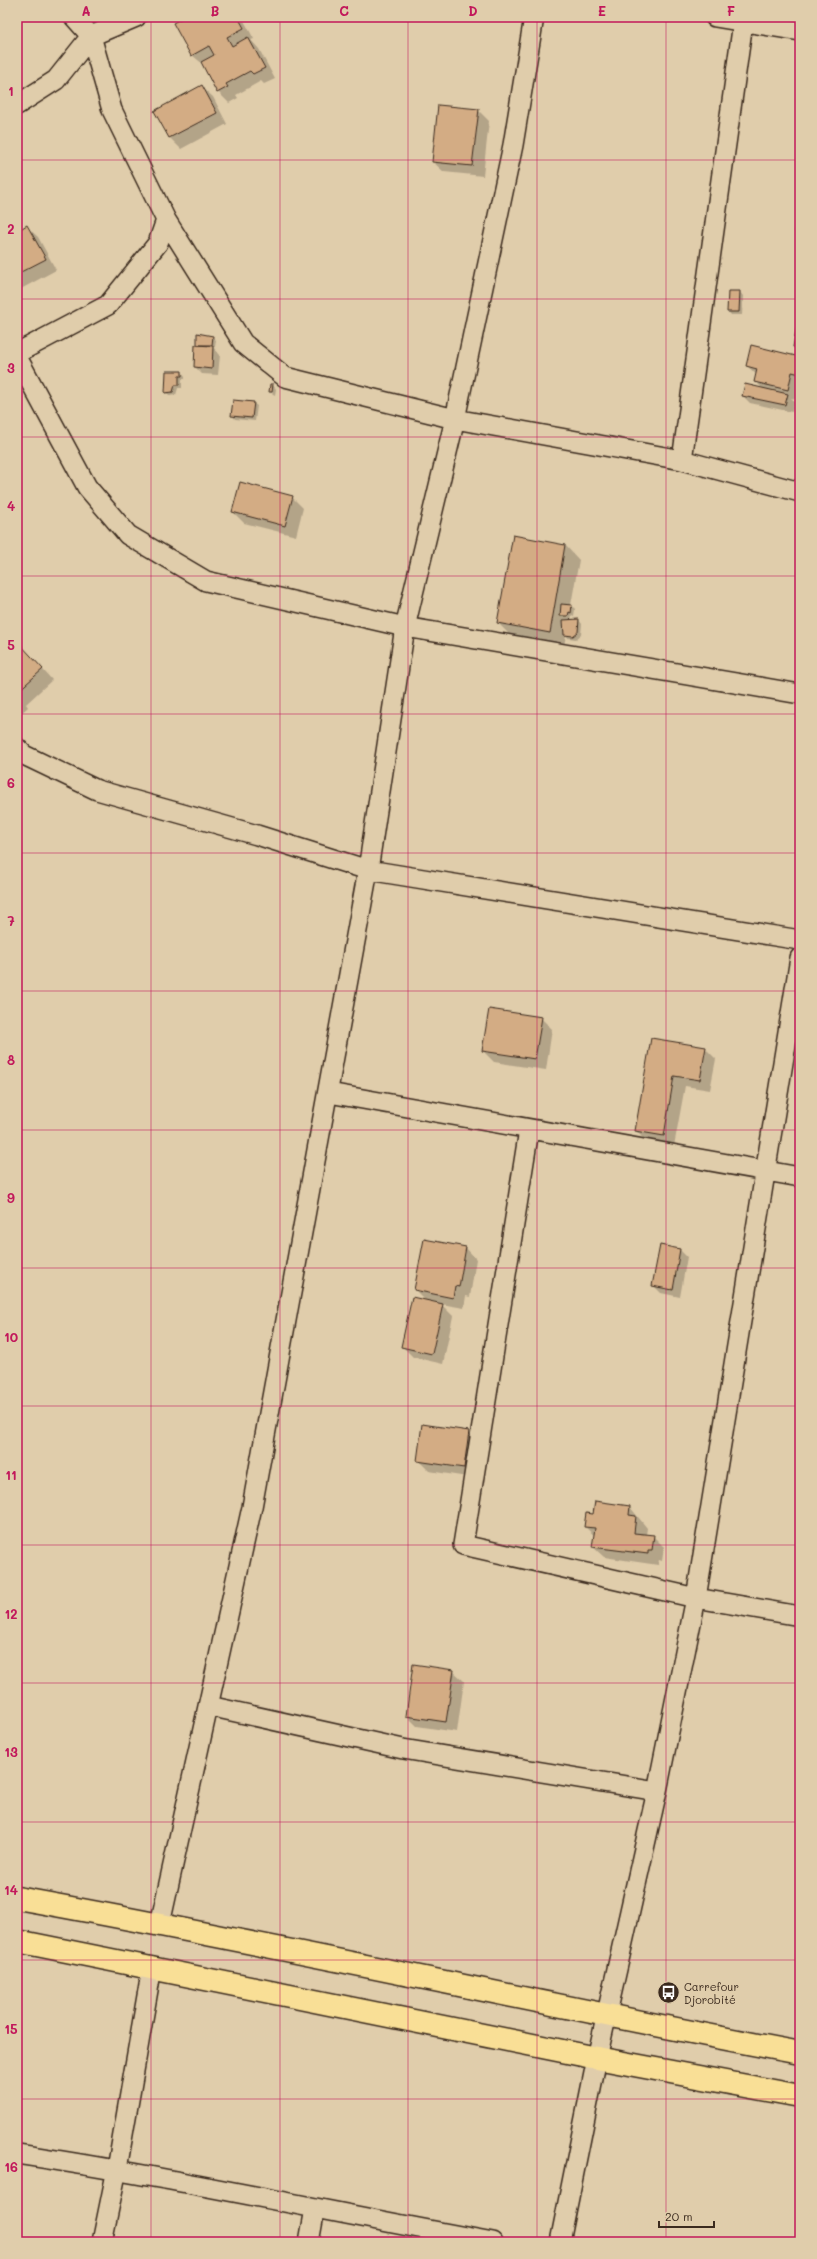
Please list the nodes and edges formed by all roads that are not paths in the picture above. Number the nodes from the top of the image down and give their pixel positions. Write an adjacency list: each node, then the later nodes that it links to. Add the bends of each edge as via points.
1 (74, 17): 7 (street)
2 (136, 17): 7 (street)
3 (534, 17): 12 (street, via 513,145)
4 (715, 17): 5 (street)
5 (743, 22): 6 (street); 13 (street)
6 (800, 31)
7 (91, 36): 8 (street, via 56,80); 9 (street, via 112,110)
8 (17, 105)
9 (166, 220): 10 (street, via 158,243 108,305); 12 (street, via 243,343 285,377)
10 (17, 353)
11 (17, 357): 15 (street, via 87,487 128,535 206,581)
12 (455, 420): 13 (street); 15 (street)
13 (682, 460): 14 (street)
14 (800, 492)
15 (405, 627): 16 (street); 18 (street)
16 (800, 694)
17 (17, 748): 18 (street, via 24,755 97,790 257,835)
18 (368, 870): 19 (street); 21 (street)
19 (800, 940)
20 (800, 958): 23 (street)
21 (329, 1093): 22 (street); 27 (street, via 252,1507)
22 (529, 1130): 23 (street); 25 (street, via 463,1545)
23 (766, 1171): 24 (street); 25 (street)
24 (800, 1177)
25 (696, 1598): 26 (street); 28 (street)
26 (800, 1616)
27 (208, 1706): 28 (street, via 403,1749); 30 (street)
28 (657, 1791): 33 (street)
29 (17, 1898): 30 (main road)
30 (160, 1924): 33 (main road)
31 (17, 1941): 32 (main road)
32 (152, 1967): 35 (main road); 38 (street)
33 (606, 2016): 34 (main road); 35 (street)
34 (800, 2053)
35 (597, 2058): 36 (main road); 43 (street)
36 (800, 2096)
37 (17, 2154): 38 (street)
38 (117, 2169): 39 (street); 40 (street)
39 (315, 2209): 41 (street); 42 (street)
40 (102, 2242)
41 (309, 2242)
42 (493, 2242)
43 (560, 2242)

